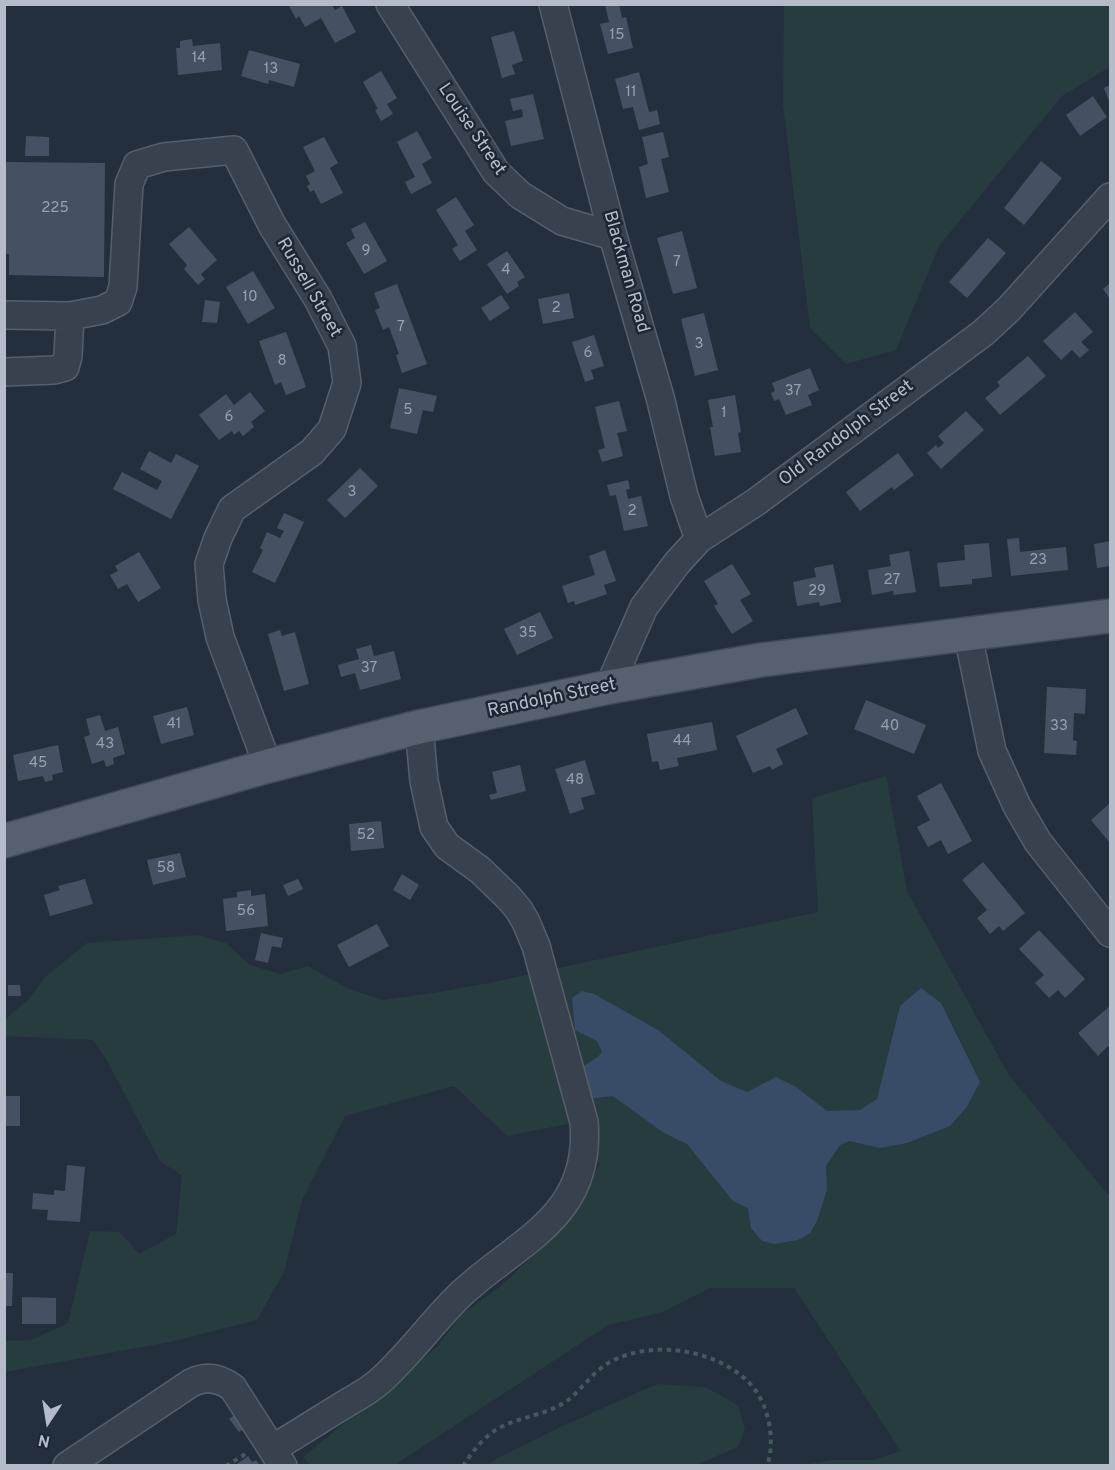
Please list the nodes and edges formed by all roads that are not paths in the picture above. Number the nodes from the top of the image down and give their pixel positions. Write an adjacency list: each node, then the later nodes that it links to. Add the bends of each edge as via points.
1 (390, 4): 4 (street, Louise Street, via 496,172 520,195 562,221)
2 (553, 4): 4 (street, Blackman Road)
3 (1110, 196): 8 (street, Old Randolph Street, via 983,333 756,502)
4 (614, 236): 8 (street, Blackman Road)
5 (4, 315): 6 (street)
6 (69, 316): 7 (street, via 65,367); 13 (street, Russell Street, via 102,310 118,302 123,287 129,184 137,165 164,157 234,150 342,346 347,383 332,429 312,452 232,509 209,564 220,637)
7 (4, 372)
8 (699, 539): 11 (street, Old Randolph Street, via 644,607)
9 (1110, 616): 10 (main road, Randolph Street)
10 (968, 635): 11 (main road, Randolph Street, via 761,660); 15 (street, via 992,752 1017,806 1038,842)
11 (609, 687): 12 (main road, Randolph Street)
12 (419, 727): 13 (main road, Randolph Street); 16 (street, via 429,812 437,834 519,910 536,946 584,1122 582,1168 552,1220 456,1300 379,1382)
13 (268, 766): 14 (main road, Randolph Street)
14 (4, 841)
15 (1110, 933)
16 (268, 1455): 17 (street, via 233,1388 222,1381 204,1378)
17 (67, 1466)

